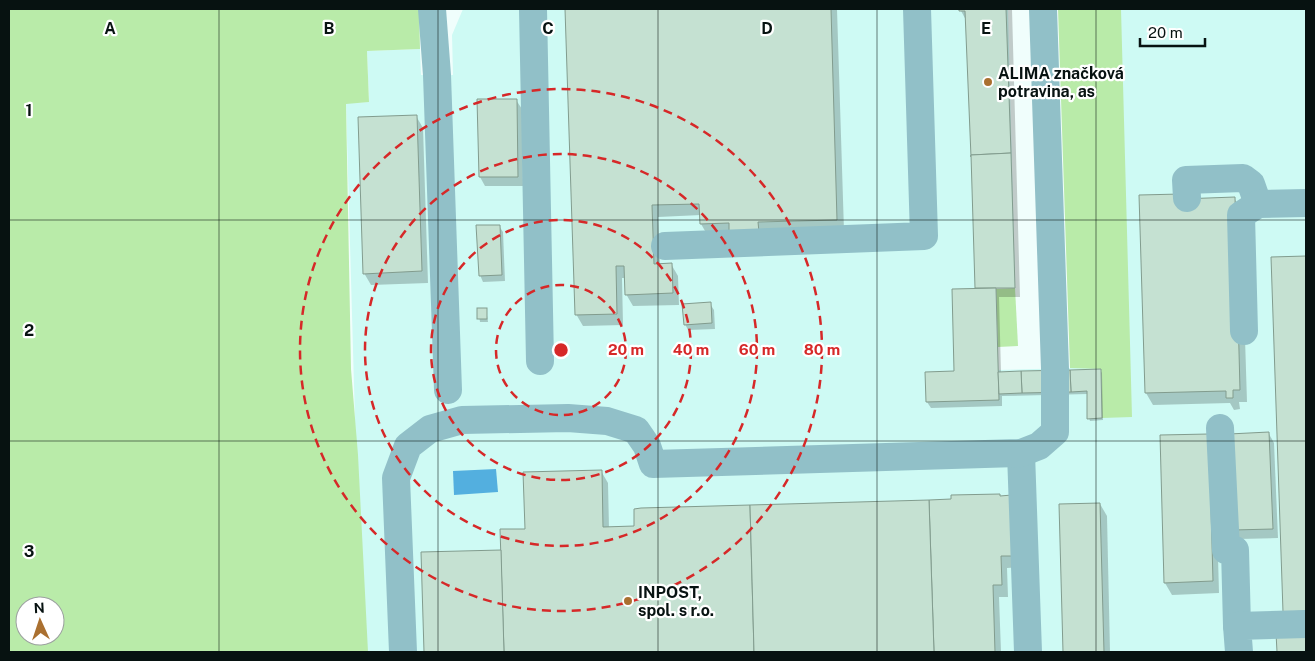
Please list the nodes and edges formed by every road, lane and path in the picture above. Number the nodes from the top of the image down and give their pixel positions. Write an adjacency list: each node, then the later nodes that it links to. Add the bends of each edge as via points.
1 (432, 9): 11 (lane)
2 (533, 9): 10 (lane)
3 (917, 9): 8 (lane, via 924,236)
4 (1043, 9): 13 (lane, via 1055,432 1040,446)
5 (1187, 198): 6 (lane, via 1186,180 1243,178 1251,184)
6 (1258, 204): 7 (lane); 9 (lane, via 1241,216)
7 (1306, 204)
8 (665, 246)
9 (1244, 331)
10 (540, 361)
11 (448, 390)
12 (1220, 428): 15 (lane, via 1226,550 1235,550)
13 (1021, 453): 16 (lane, via 653,464 647,446 636,430 608,421 568,418 462,420 430,429 408,446 396,478); 17 (lane)
14 (1306, 624): 15 (lane)
15 (1238, 626): 18 (lane)
16 (403, 652)
17 (1028, 652)
18 (1239, 652)

